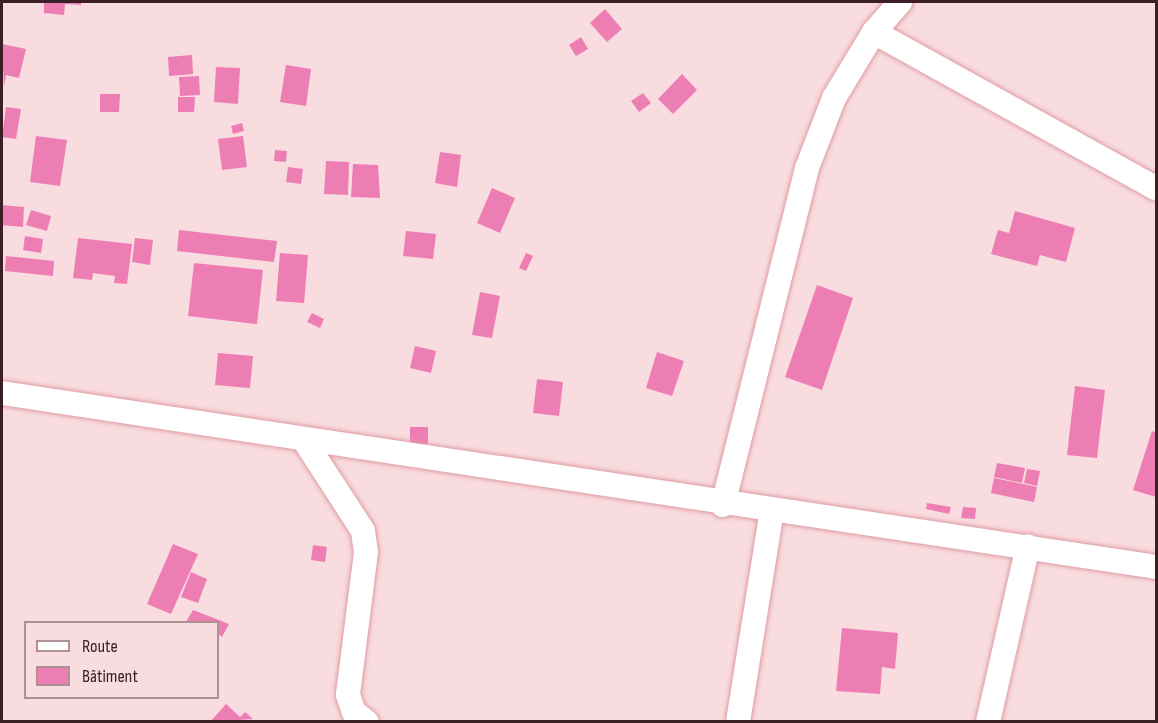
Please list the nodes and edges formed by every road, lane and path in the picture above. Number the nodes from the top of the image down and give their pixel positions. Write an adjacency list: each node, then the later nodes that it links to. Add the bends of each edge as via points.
1 (900, 2): 2 (street)
2 (873, 32): 3 (street); 6 (street, via 834,99 807,168)
3 (1156, 188)
4 (2, 393): 5 (street)
5 (304, 440): 6 (street); 10 (street, via 363,531 366,552 348,695 354,712)
6 (723, 504): 7 (street)
7 (772, 510): 8 (street); 11 (street)
8 (1028, 546): 9 (street); 12 (street)
9 (1156, 567)
10 (367, 722)
11 (738, 722)
12 (988, 722)

